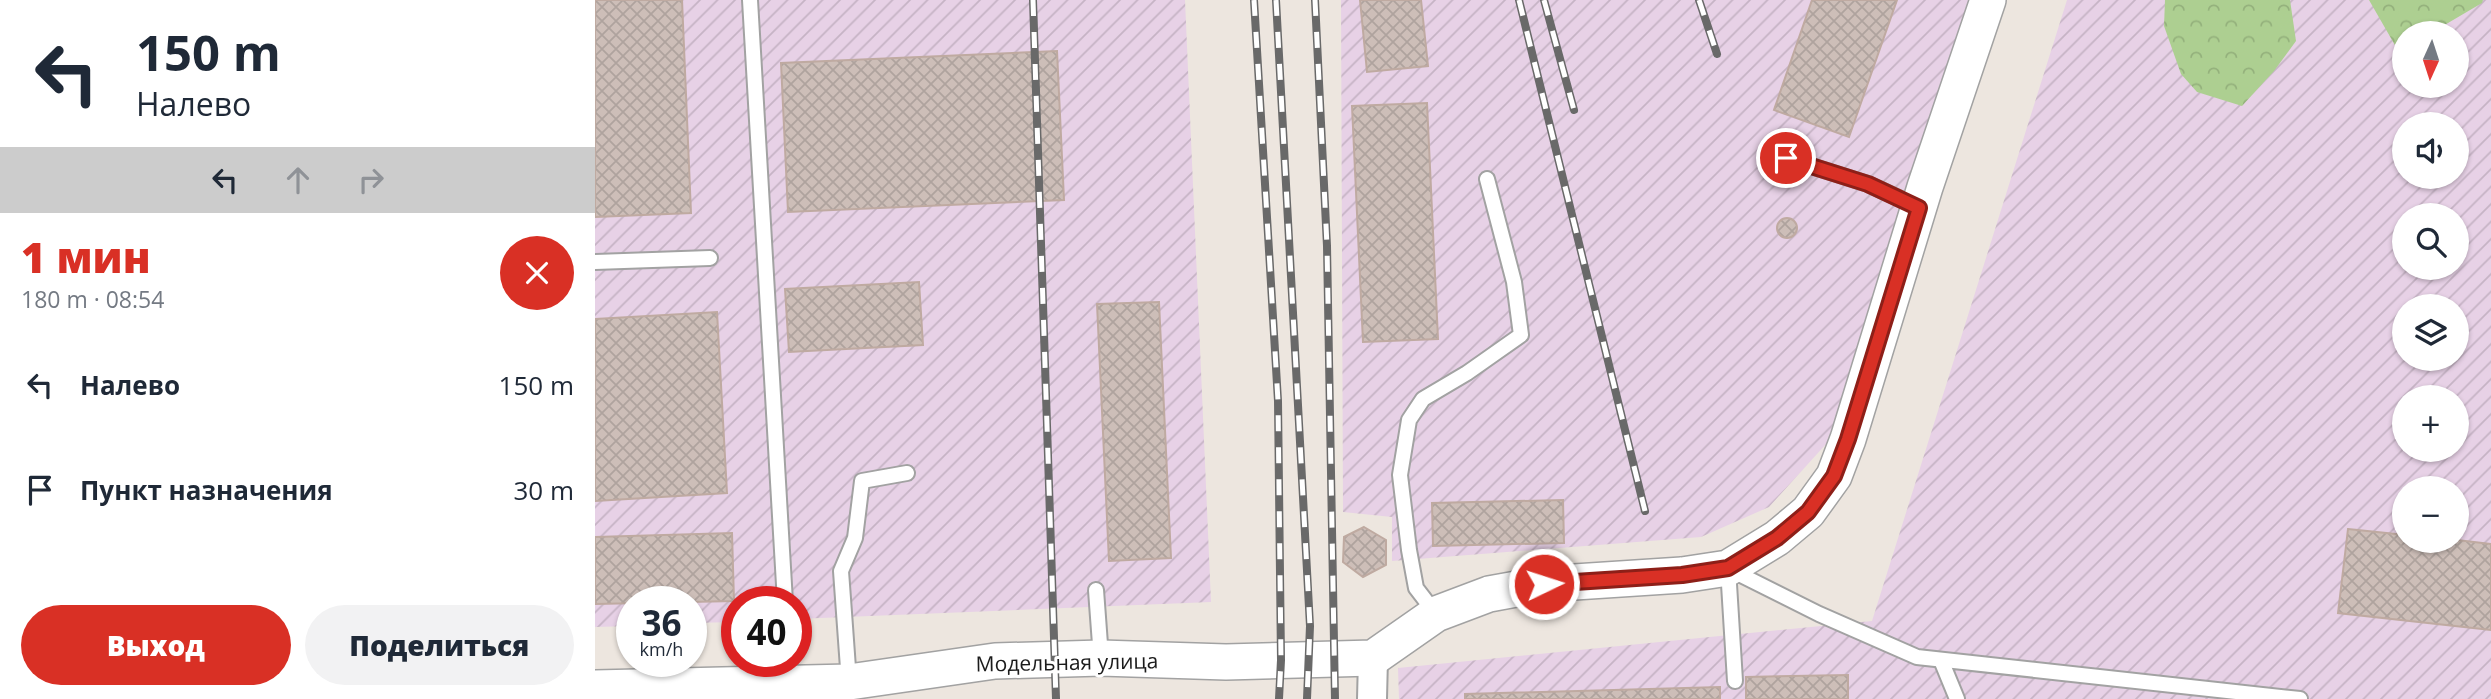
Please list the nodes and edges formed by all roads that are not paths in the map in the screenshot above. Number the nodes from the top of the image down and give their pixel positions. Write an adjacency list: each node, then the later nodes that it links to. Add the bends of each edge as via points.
1 (750, 0): 10 (lane)
2 (1989, 0): 5 (street)
3 (1786, 158): 5 (lane, via 1868,184)
4 (1487, 179): 12 (lane, via 1514,282 1521,335 1423,399 1409,420 1400,475 1416,587)
5 (1919, 208): 9 (street, via 1834,476 1808,512 1777,538)
6 (710, 258): 7 (lane)
7 (595, 262)
8 (907, 474): 17 (lane, via 862,481 855,538 841,571)
9 (1728, 568): 12 (street, via 1544,584 1489,594); 15 (lane, via 1917,657); 16 (lane)
10 (784, 586)
11 (1096, 590): 13 (lane)
12 (1436, 614): 14 (street)
13 (1101, 658): 14 (street, Модельная улица, via 1226,662); 17 (street, Модельная улица, via 995,661)
14 (1373, 658): 19 (street)
15 (1941, 660): 20 (lane); 21 (lane)
16 (1735, 681)
17 (849, 682): 18 (street, Модельная улица, via 790,677)
18 (595, 688)
19 (1372, 699)
20 (1957, 699)
21 (2293, 699)

